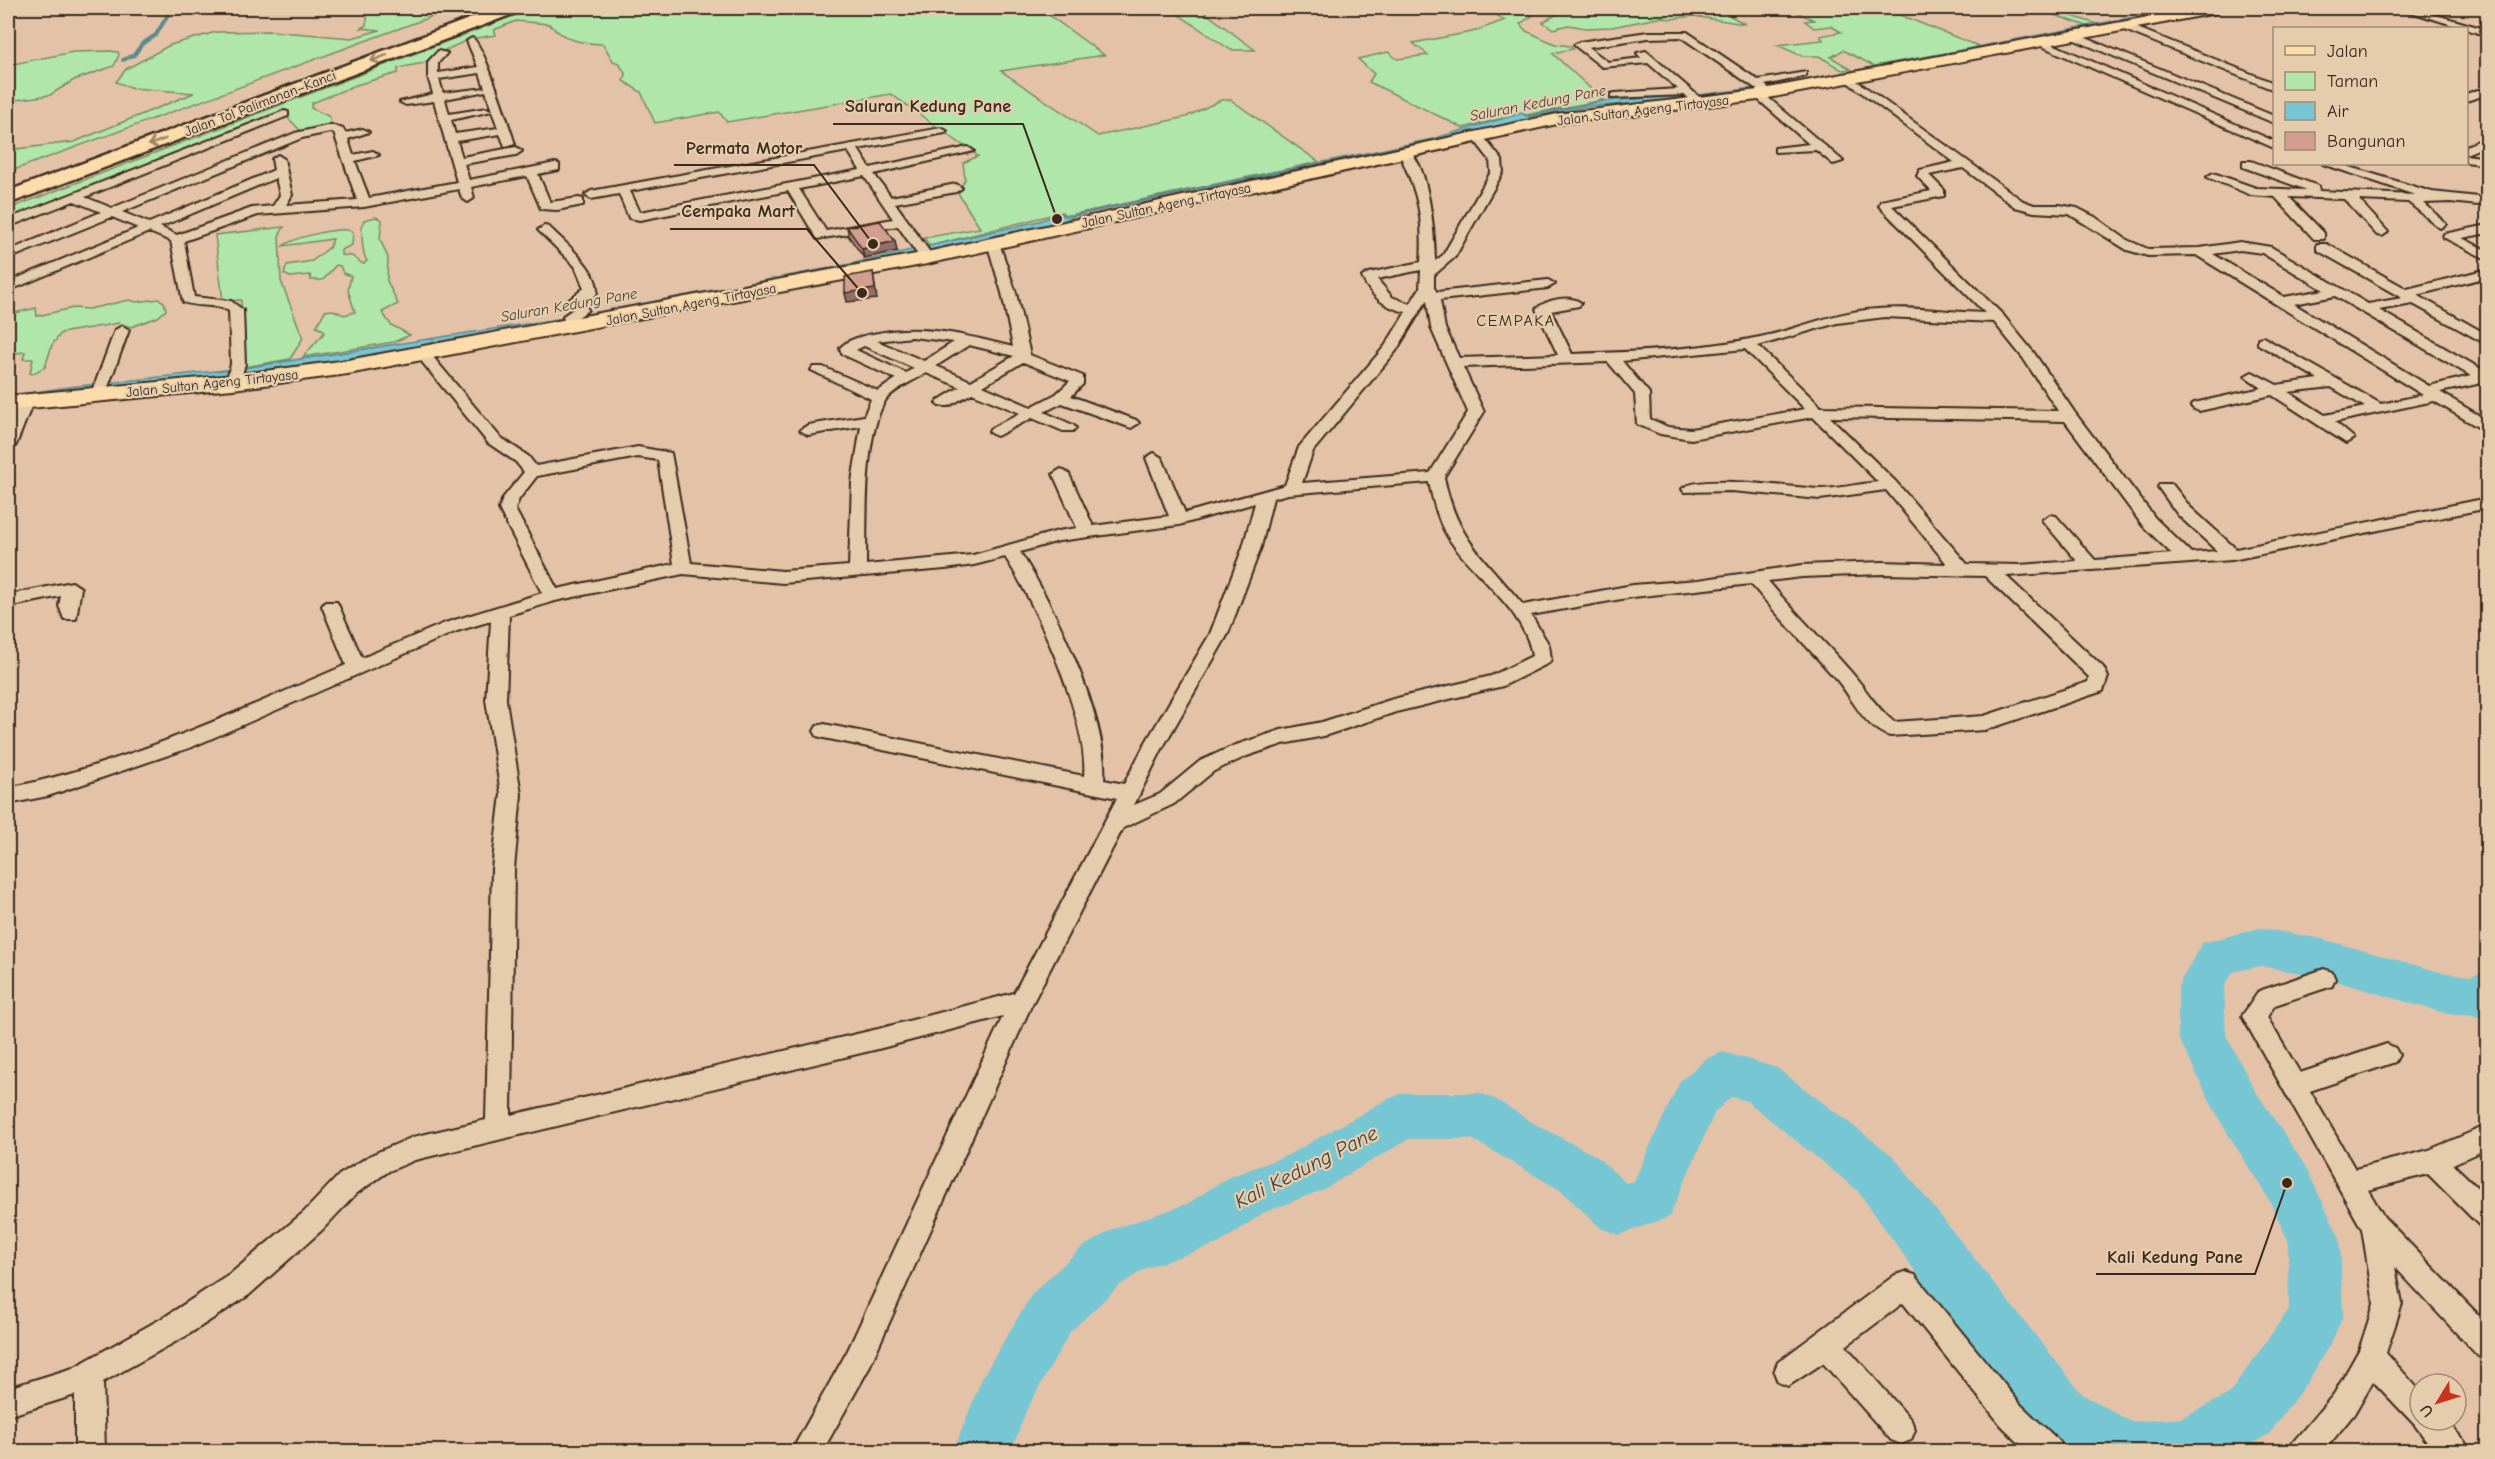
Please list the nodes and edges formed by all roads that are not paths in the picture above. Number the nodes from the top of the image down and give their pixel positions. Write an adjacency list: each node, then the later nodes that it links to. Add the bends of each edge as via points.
1 (476, 8): 63 (highway, Jalan Tol Palimanan–Kanci)
2 (512, 8): 73 (highway, Jalan Tol Palimanan–Kanci, one-way to 73)
3 (2217, 8): 5 (main road, Jalan Sultan Ageng Tirtayasa)
4 (2403, 8): 6 (street)
5 (2126, 27): 9 (main road, Jalan Sultan Ageng Tirtayasa); 19 (street)
6 (2467, 27)
7 (2468, 27): 8 (street)
8 (2487, 33)
9 (2073, 36): 12 (main road, Jalan Sultan Ageng Tirtayasa); 31 (street)
10 (1623, 38): 14 (street); 14 (street, via 1579,47 1606,65); 21 (street, via 1683,34)
11 (472, 41): 15 (street)
12 (2041, 42): 18 (main road, Jalan Sultan Ageng Tirtayasa); 40 (street)
13 (442, 53): 17 (street, via 433,63)
14 (1651, 60): 26 (street)
15 (484, 69): 17 (street); 32 (street)
16 (1802, 74): 21 (street)
17 (433, 77): 24 (street)
18 (1850, 79): 21 (main road, Jalan Sultan Ageng Tirtayasa); 53 (street)
19 (2273, 87)
20 (481, 90): 24 (street)
21 (1761, 90): 26 (main road, Jalan Sultan Ageng Tirtayasa); 41 (street)
22 (1615, 96): 26 (street)
23 (2487, 96): 25 (street, via 2478,93)
24 (439, 97): 27 (street); 30 (street)
25 (2468, 97)
26 (1693, 98): 36 (main road, Jalan Sultan Ageng Tirtayasa, via 1557,119)
27 (406, 102)
28 (487, 111): 30 (street)
29 (284, 114): 72 (street)
30 (446, 118): 37 (street)
31 (2273, 120)
32 (504, 130): 37 (street); 50 (street, via 512,148)
33 (941, 131): 42 (street)
34 (363, 132): 35 (street)
35 (341, 137): 39 (street, via 337,129 331,128); 49 (street)
36 (1478, 137): 46 (main road, Jalan Sultan Ageng Tirtayasa); 100 (street, via 1496,160 1497,172 1448,257)
37 (452, 138): 50 (street)
38 (2487, 140): 44 (street)
39 (276, 144): 59 (street); 83 (street)
40 (2273, 145)
41 (1819, 146): 43 (street); 51 (street)
42 (851, 147): 60 (street); 67 (street)
43 (1779, 150)
44 (2468, 150)
45 (968, 151): 60 (street)
46 (1405, 153): 93 (main road, Jalan Sultan Ageng Tirtayasa); 100 (street, via 1422,189 1429,238)
47 (373, 155): 49 (street)
48 (2468, 158): 52 (street)
49 (349, 159): 81 (street)
50 (459, 161): 64 (street)
51 (1836, 161)
52 (2487, 162)
53 (1966, 164): 94 (street, via 2028,208 2071,210 2138,251); 110 (street, via 1924,173 1940,193 1885,207)
54 (2247, 164): 70 (street)
55 (2332, 165): 61 (street)
56 (2370, 165): 61 (street)
57 (555, 167): 58 (street)
58 (531, 170): 64 (street); 79 (street, via 546,206)
59 (280, 172): 82 (street, via 286,195); 88 (street)
60 (867, 172): 65 (street); 77 (street)
61 (2355, 172): 76 (street)
62 (2213, 177): 68 (street, via 2245,190)
63 (8, 181)
64 (465, 182): 74 (street); 81 (street)
65 (792, 186): 67 (street, via 723,205 633,216); 85 (street, via 822,236)
66 (956, 188): 77 (street)
67 (623, 189): 69 (street)
68 (2279, 194): 70 (street); 105 (street, via 2321,242)
69 (591, 195)
70 (2330, 195): 71 (street)
71 (2348, 196): 75 (street); 91 (street)
72 (74, 197): 83 (street); 86 (street)
73 (8, 198)
74 (468, 198)
75 (2412, 199): 76 (street); 87 (street)
76 (2445, 200): 78 (street)
77 (888, 201): 85 (street)
78 (2472, 201): 80 (street); 84 (street)
79 (579, 202)
80 (2487, 202)
81 (364, 203): 82 (street)
82 (277, 209): 92 (street, via 247,214)
83 (112, 212): 88 (street); 96 (street)
84 (2487, 213)
85 (902, 221): 95 (street)
86 (8, 223)
87 (2440, 224)
88 (146, 228): 92 (street); 102 (street)
89 (2487, 229): 97 (street, via 2449,237)
90 (544, 230): 111 (street, via 581,265 590,282 591,292 576,300 581,310)
91 (2382, 232)
92 (177, 239): 125 (street, via 188,299 195,303 230,304 236,310)
93 (993, 243): 95 (main road, Jalan Sultan Ageng Tirtayasa); 119 (street, via 1009,293)
94 (2200, 252): 104 (street, via 2258,247); 106 (street)
95 (924, 253): 111 (main road, Jalan Sultan Ageng Tirtayasa)
96 (8, 255)
97 (2487, 256)
98 (2487, 273): 99 (street)
99 (2466, 278): 103 (street); 105 (street)
100 (1429, 281): 101 (street); 108 (street); 108 (street, via 1369,277 1392,304); 122 (street, via 1438,328)
101 (1548, 284)
102 (8, 287)
103 (2487, 289)
104 (2335, 292): 106 (street); 109 (street)
105 (2409, 297): 109 (street); 116 (street)
106 (2280, 302): 133 (street)
107 (1574, 303): 120 (street, via 1543,309)
108 (1416, 309): 159 (street, via 1391,348 1305,450)
109 (2364, 309): 128 (street)
110 (1998, 318): 117 (street, via 1872,314); 142 (street)
111 (571, 322): 118 (main road, Jalan Sultan Ageng Tirtayasa)
112 (122, 330): 131 (street)
113 (862, 340): 114 (street, via 916,331); 123 (street); 127 (street, via 847,351)
114 (965, 341): 119 (street); 123 (street)
115 (2263, 341): 129 (street)
116 (2487, 341)
117 (1748, 344): 121 (street); 141 (street)
118 (423, 354): 125 (main road, Jalan Sultan Ageng Tirtayasa, via 348,367); 153 (street, via 494,440 522,459)
119 (1022, 356): 130 (street); 135 (street, via 1078,379)
120 (1567, 359): 121 (street); 122 (street)
121 (1613, 359): 141 (street, via 1643,395 1642,421 1665,431 1691,434)
122 (1453, 363): 155 (street, via 1470,394 1476,418 1454,444)
123 (927, 366): 127 (street); 130 (street)
124 (818, 370): 134 (street)
125 (235, 374): 131 (main road, Jalan Sultan Ageng Tirtayasa)
126 (2252, 376): 132 (street)
127 (905, 378): 134 (street)
128 (2486, 378): 133 (street)
129 (2334, 382): 132 (street); 139 (street)
130 (972, 387): 137 (street); 140 (street)
131 (101, 389): 136 (main road, Jalan Sultan Ageng Tirtayasa)
132 (2273, 391): 138 (street); 144 (street)
133 (2430, 394): 139 (street); 146 (street)
134 (879, 397): 143 (street)
135 (1060, 397): 140 (street); 145 (street)
136 (16, 402): 151 (street)
137 (944, 403)
138 (2199, 406)
139 (2379, 409): 144 (street)
140 (1030, 412): 147 (street); 149 (street)
141 (1817, 412): 142 (street); 156 (street)
142 (2069, 416): 166 (street, via 2149,522)
143 (868, 420): 148 (street); 171 (street, via 861,474)
144 (2323, 420): 150 (street)
145 (1131, 423)
146 (2487, 428)
147 (1068, 429)
148 (808, 430)
149 (997, 431)
150 (2346, 438)
151 (8, 445)
152 (1154, 458): 161 (street)
153 (532, 472): 168 (street, via 638,452 665,456); 173 (street, via 507,509)
154 (1061, 474): 163 (street)
155 (1436, 477): 159 (street); 177 (street, via 1442,510 1457,539)
156 (1890, 485): 158 (street, via 1820,494 1731,486); 169 (street)
157 (2166, 487): 165 (street, via 2184,511)
158 (1690, 489)
159 (1279, 491): 161 (street); 183 (street, via 1219,634 1153,747)
160 (2487, 503): 165 (street)
161 (1179, 520): 163 (street)
162 (2050, 520): 167 (street)
163 (1087, 531): 164 (street)
164 (1009, 549): 171 (street, via 945,564); 181 (street, via 1040,600 1068,669 1090,745)
165 (2232, 555): 166 (street)
166 (2186, 558): 167 (street)
167 (2090, 565): 170 (street)
168 (683, 568): 171 (street, via 783,577); 173 (street)
169 (1962, 570): 170 (street); 172 (street, via 1825,570)
170 (1989, 570): 172 (street, via 2096,672 2096,686 1985,723 1890,729 1876,718 1845,677)
171 (857, 573)
172 (1755, 577): 177 (street, via 1633,591)
173 (552, 596): 176 (street)
174 (8, 601): 178 (street, via 72,588)
175 (331, 606): 179 (street)
176 (500, 611): 179 (street, via 451,627); 188 (street, via 496,700 512,794 503,869)
177 (1520, 611): 183 (street, via 1538,640 1543,657 1540,662 1496,681 1393,706 1240,751 1208,766 1167,799)
178 (70, 615)
179 (357, 669): 182 (street, via 185,742 48,788)
180 (824, 731): 181 (street)
181 (1094, 786): 183 (street)
182 (8, 796)
183 (1124, 807): 185 (street)
184 (2324, 979): 187 (street, via 2266,998 2254,1016)
185 (1022, 1001): 188 (street); 205 (street, via 858,1360)
186 (2387, 1055): 187 (street)
187 (2294, 1086): 191 (street)
188 (498, 1131): 198 (street, via 413,1149 380,1163 348,1184 313,1221 239,1285)
189 (2487, 1136): 190 (street)
190 (2432, 1161): 191 (street); 192 (street)
191 (2349, 1183): 193 (street)
192 (2487, 1216)
193 (2375, 1226): 195 (street); 196 (street, via 2388,1304)
194 (1826, 1345): 197 (street); 201 (street); 206 (street, via 1905,1285 2011,1415)
195 (2487, 1346)
196 (2371, 1357): 199 (street); 203 (street, via 2344,1404)
197 (1788, 1372)
198 (89, 1376): 200 (street); 204 (street)
199 (2408, 1399)
200 (8, 1402)
201 (1901, 1430)
202 (2438, 1432): 207 (street)
203 (2310, 1449)
204 (90, 1452)
205 (804, 1452)
206 (2050, 1452)
207 (2455, 1452)

